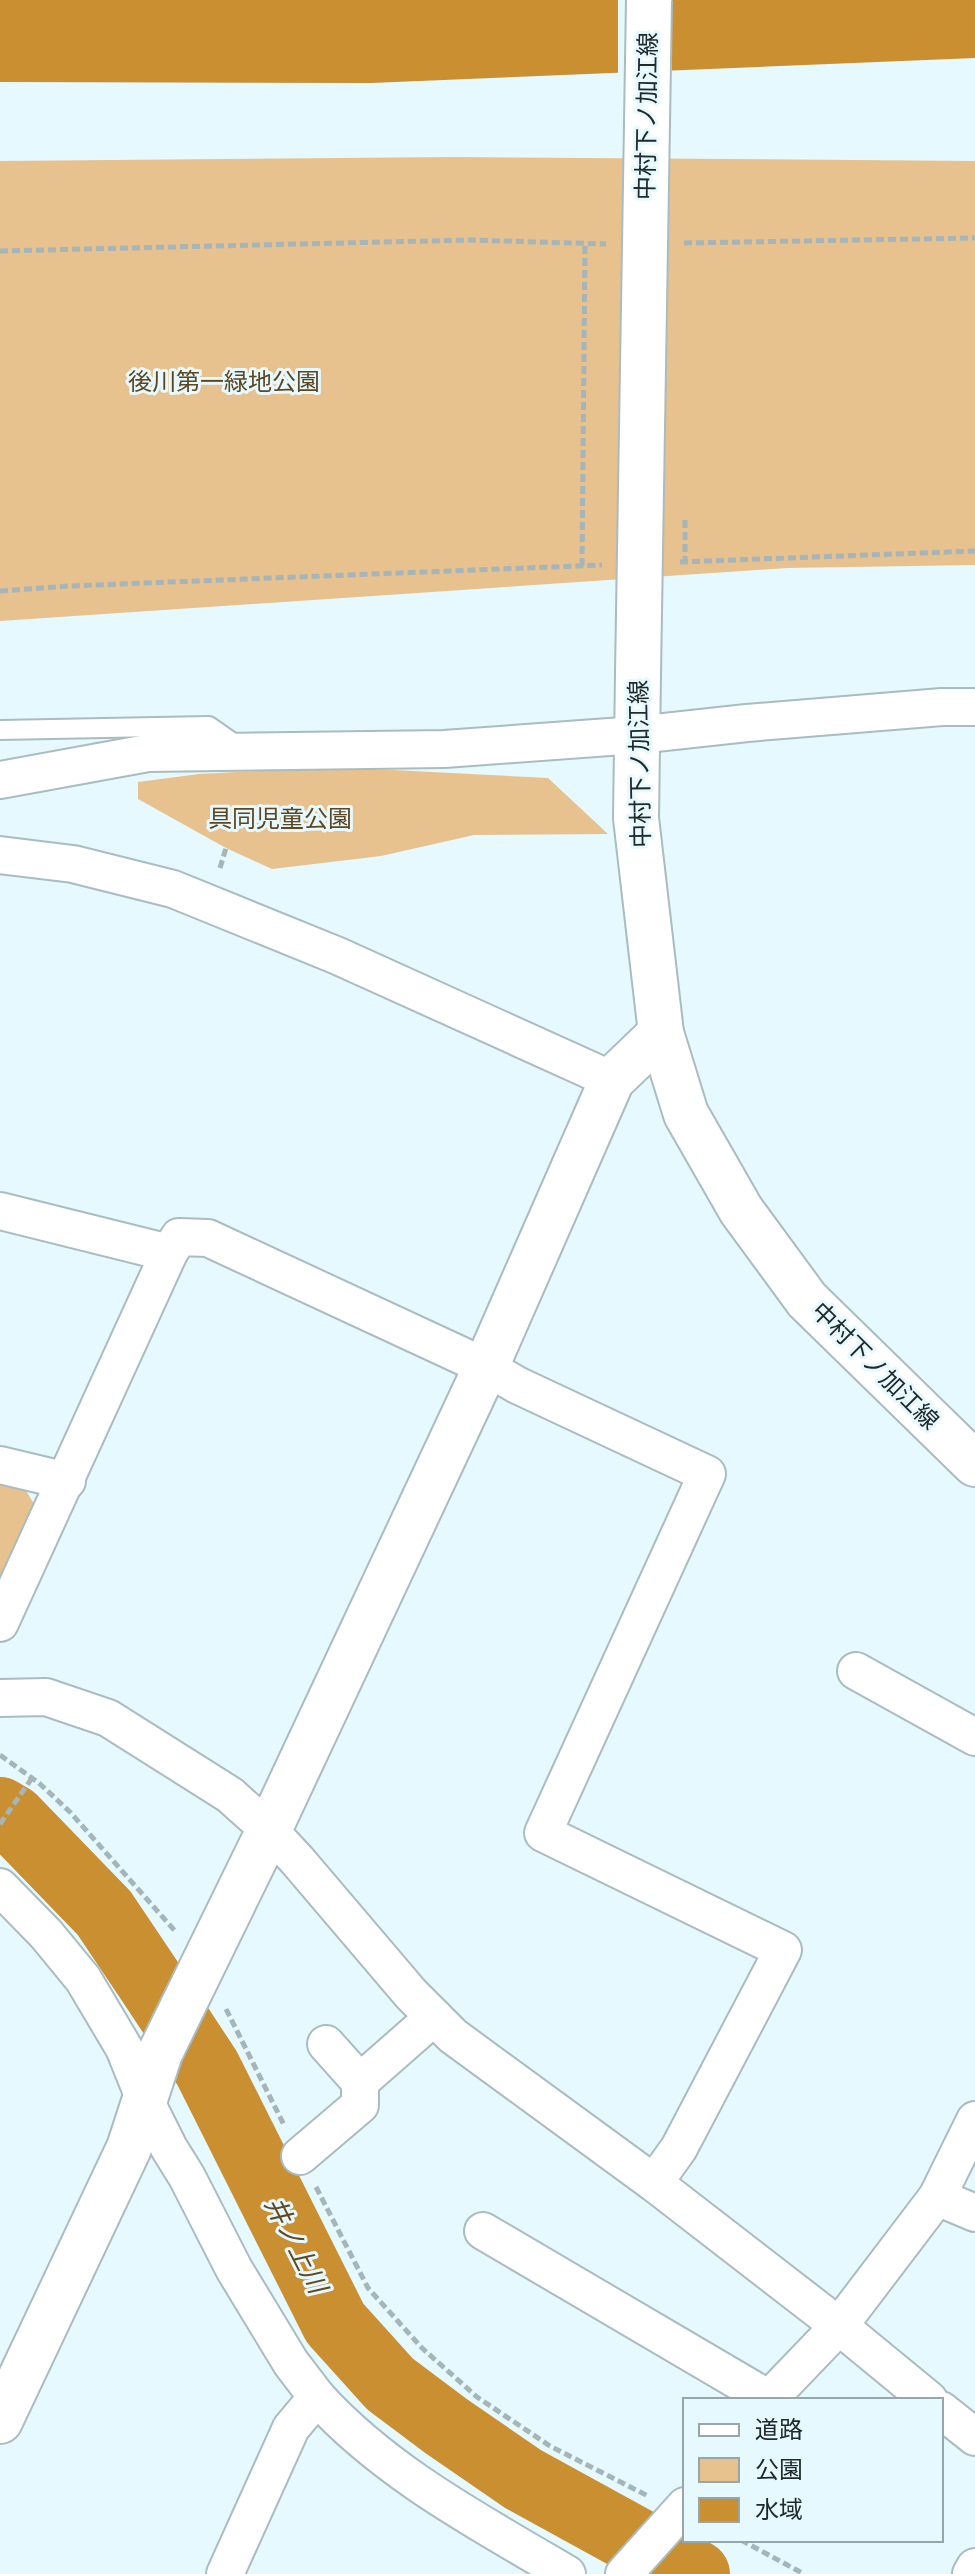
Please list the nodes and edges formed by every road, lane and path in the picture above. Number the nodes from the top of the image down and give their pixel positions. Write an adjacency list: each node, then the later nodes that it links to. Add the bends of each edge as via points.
1 (649, 0): 14 (main road, 中村下ノ加江線, bridge)
2 (975, 238): 3 (path)
3 (683, 243)
4 (613, 244): 5 (path)
5 (585, 245): 6 (path, via 470,240); 10 (path)
6 (0, 251)
7 (975, 551): 8 (path)
8 (671, 562)
9 (612, 565): 10 (path)
10 (582, 566): 11 (path)
11 (0, 591)
12 (975, 707): 14 (street)
13 (0, 730): 15 (lane, via 209,726)
14 (637, 735): 15 (street, via 444,749); 18 (main road, 中村下ノ加江線, via 636,818)
15 (245, 751): 16 (street, via 148,753)
16 (0, 780)
17 (0, 855): 19 (street, via 73,864 173,889 338,956)
18 (661, 1033): 19 (main road); 23 (main road, 中村下ノ加江線, via 686,1114 772,1254 807,1300)
19 (612, 1080): 22 (main road)
20 (0, 1211): 21 (street)
21 (169, 1253): 22 (street, via 179,1237 208,1238); 25 (street)
22 (486, 1367): 33 (main road); 42 (street, via 707,1474 543,1833 783,1950 679,2148)
23 (975, 1464)
24 (0, 1465): 25 (street)
25 (67, 1481): 26 (street)
26 (0, 1623)
27 (856, 1671): 29 (street)
28 (0, 1698): 33 (street, via 46,1697 108,1718 230,1795)
29 (975, 1737)
30 (0, 1755): 31 (path)
31 (32, 1778): 32 (path); 35 (path, via 70,1812 176,1931)
32 (0, 1824)
33 (269, 1830): 35 (main road); 36 (street)
34 (0, 1887): 39 (street, via 83,1979 124,2048)
35 (200, 1973): 39 (main road, via 160,2053); 41 (path)
36 (434, 2017): 38 (street); 42 (street)
37 (326, 2044): 38 (street)
38 (360, 2082): 41 (street, via 360,2105)
39 (145, 2100): 47 (street, via 241,2283); 52 (main road, via 129,2148)
40 (975, 2120): 43 (street)
41 (300, 2156): 54 (path, via 368,2288 422,2348 477,2397 550,2446)
42 (654, 2183): 46 (street)
43 (937, 2197): 44 (street); 46 (street)
44 (975, 2213)
45 (483, 2231): 48 (street)
46 (839, 2326): 49 (street); 50 (street)
47 (317, 2397): 58 (street, via 291,2428); 59 (street, via 343,2426 439,2499)
48 (765, 2398)
49 (770, 2398)
50 (927, 2398)
51 (943, 2412): 53 (street)
52 (0, 2421)
53 (975, 2437)
54 (682, 2509): 57 (street)
55 (745, 2542): 60 (path)
56 (975, 2567): 61 (street)
57 (627, 2572)
58 (225, 2574)
59 (567, 2574)
60 (804, 2574)
61 (971, 2574)

